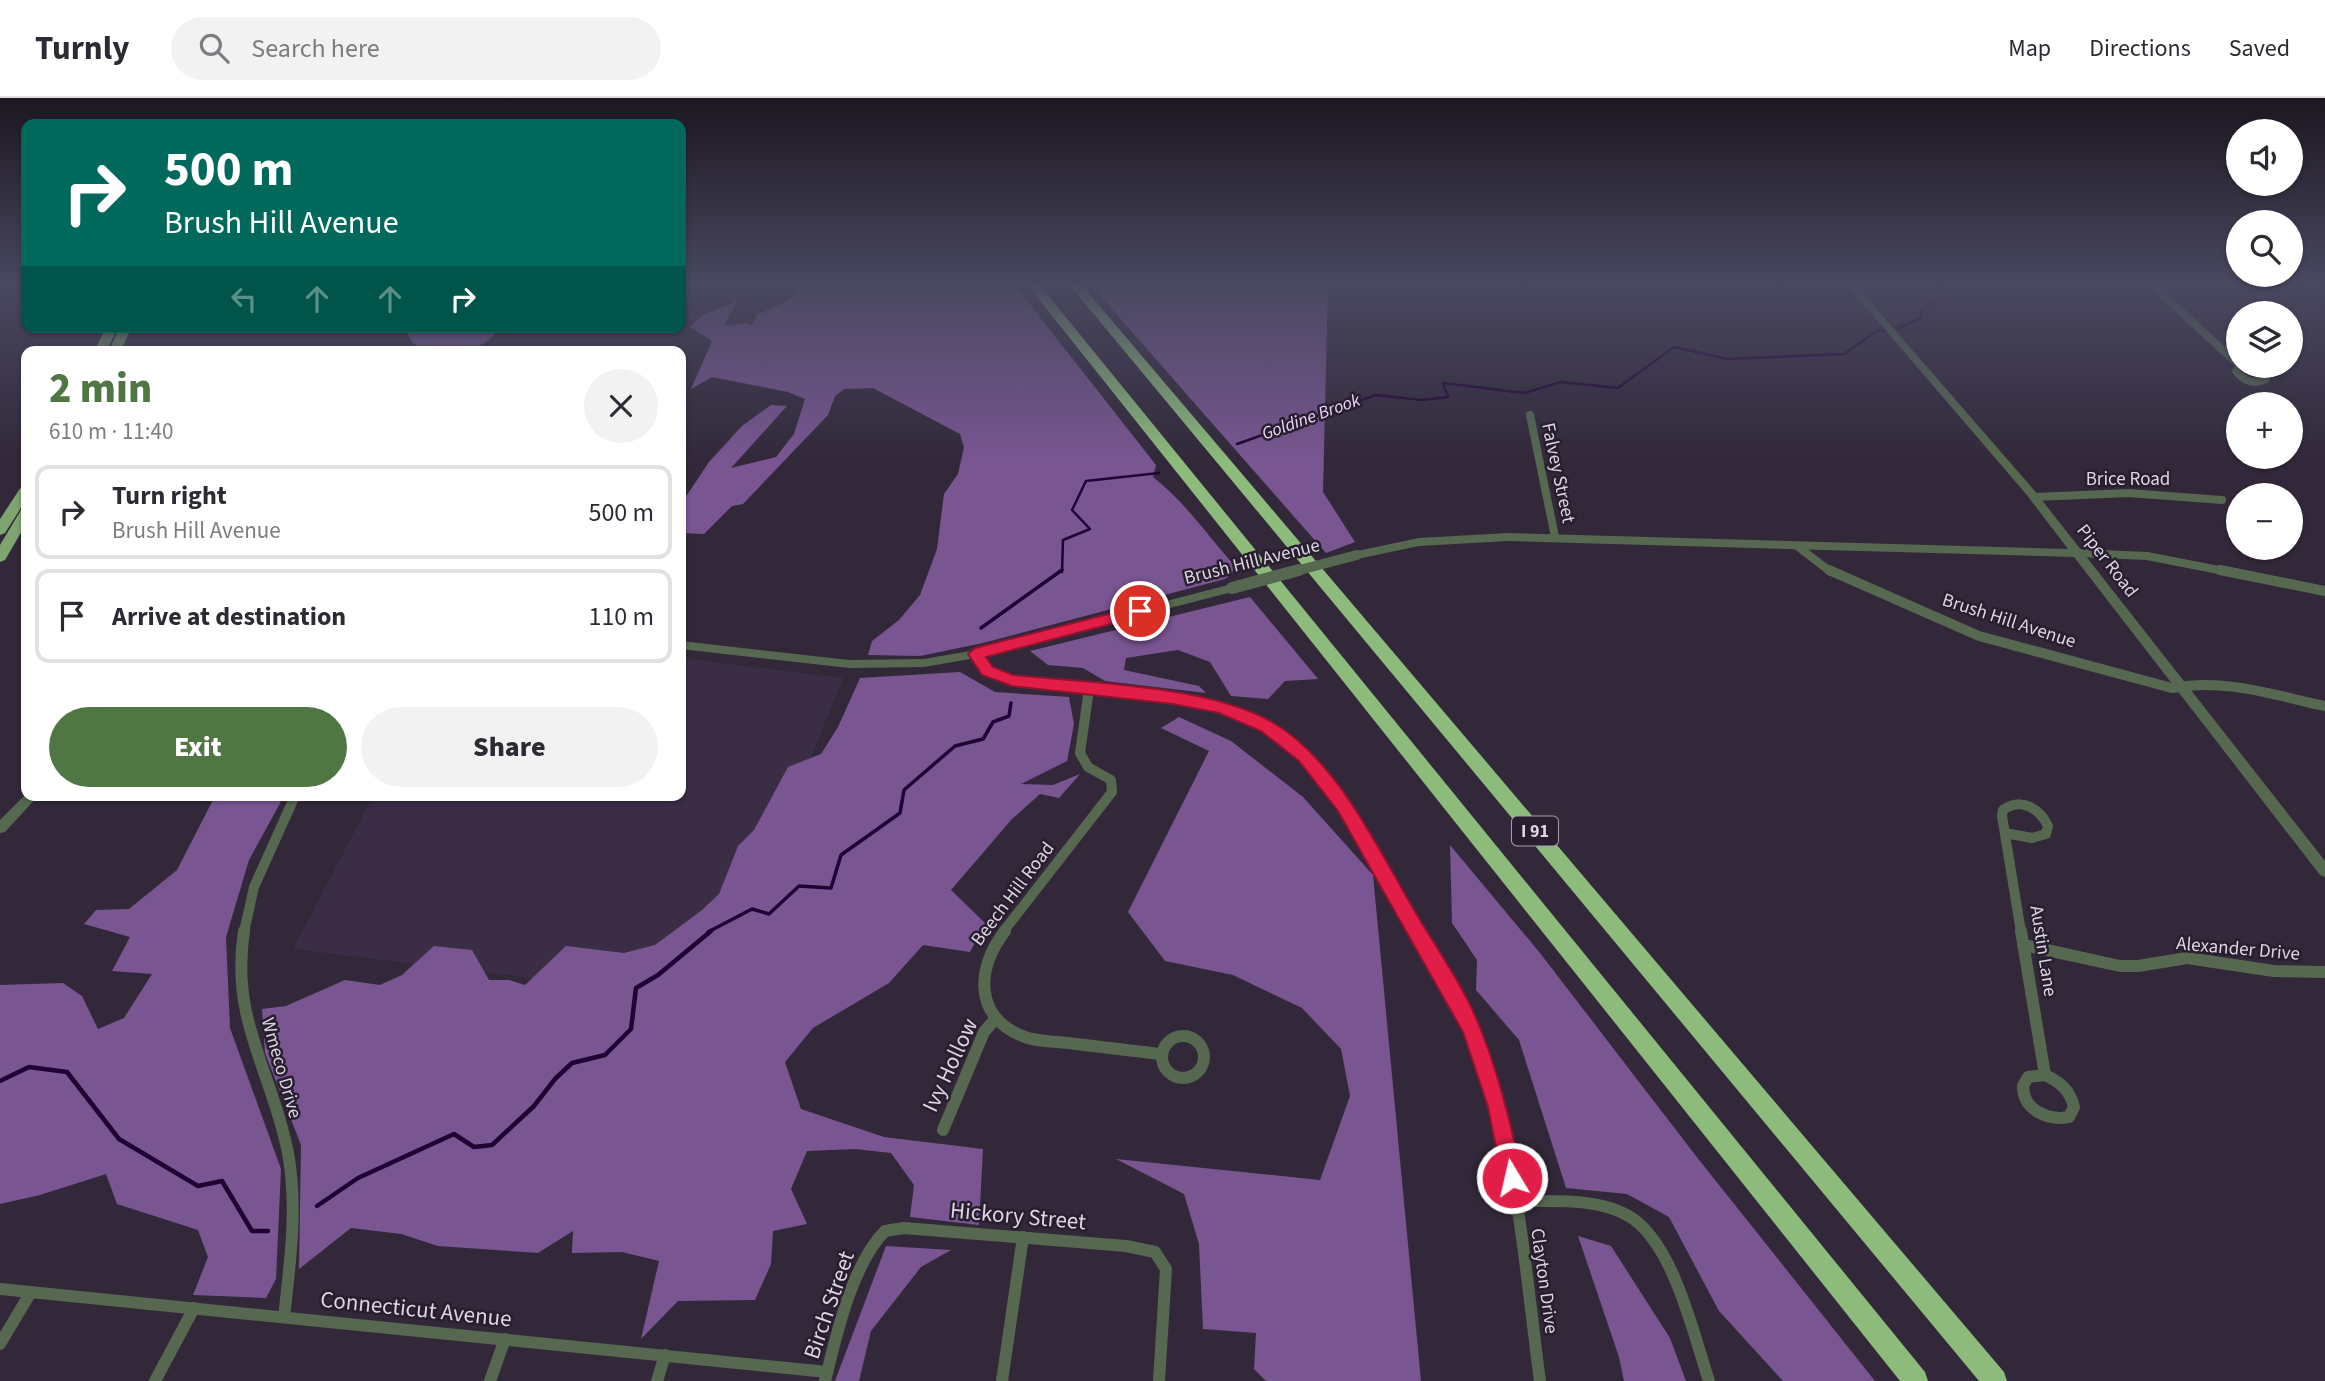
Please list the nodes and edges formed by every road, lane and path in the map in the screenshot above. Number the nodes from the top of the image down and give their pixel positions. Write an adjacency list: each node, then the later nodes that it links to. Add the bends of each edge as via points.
1 (1080, 343): 49 (highway, I 91)
2 (1124, 343): 50 (highway, I 91)
3 (1901, 343): 5 (street, Piper Road)
4 (1530, 415): 10 (street, Falvey Street)
5 (2034, 497): 7 (street, Brice Road, via 2125,493); 12 (street, Piper Road)
6 (21, 498): 9 (main road)
7 (2222, 500)
8 (21, 521): 13 (main road)
9 (0, 530)
10 (1555, 537): 11 (street, Brush Hill Avenue); 16 (street, Brush Hill Avenue, bridge, via 1443,540 1356,555)
11 (1797, 546): 12 (street, Brush Hill Avenue); 17 (street, Brush Hill Avenue, via 1832,573 1979,636 2172,688)
12 (2079, 553): 14 (street, via 2147,556); 17 (street, Piper Road)
13 (0, 557)
14 (2325, 591)
15 (686, 646): 16 (street, Brush Hill Avenue, via 868,665 924,663)
16 (975, 654): 18 (street, Clayton Drive, via 985,669 1005,679)
17 (2183, 686): 19 (street, Brush Hill Avenue, via 2225,684); 24 (street, Piper Road)
18 (1089, 690): 27 (street, Beech Hill Road, via 1080,754 1090,769 1111,780 1112,792 989,952 982,988); 31 (street, Clayton Drive, via 1189,700 1236,712 1280,736 1327,782 1472,1030 1502,1125)
19 (2325, 705)
20 (27, 801): 22 (street)
21 (292, 801): 37 (street, Wmeco Drive, via 252,888 240,959 253,1044 290,1167 293,1221)
22 (0, 828)
23 (2005, 833): 25 (street, Austin Lane)
24 (2325, 871)
25 (2024, 945): 26 (street, Alexander Drive, via 2120,966 2187,958 2274,971); 29 (street, Austin Lane)
26 (2325, 972)
27 (996, 1018): 28 (street, via 1015,1033 1039,1041); 30 (street, Ivy Hollow, via 984,1032)
28 (1160, 1054): 28 (street, via 1165,1070 1180,1078 1197,1074 1205,1059 1200,1044 1185,1036 1169,1040)
29 (2045, 1075): 29 (street, via 2025,1080 2026,1100 2047,1117 2069,1117 2074,1107 2070,1094 2060,1082)
30 (943, 1130)
31 (1515, 1201): 47 (street, Clayton Drive); 48 (street, via 1604,1207 1647,1229 1666,1261)
32 (1023, 1237): 33 (street, Hickory Street, via 893,1229 878,1236); 45 (street); 46 (street, Hickory Street, via 1155,1252 1166,1269)
33 (874, 1244): 41 (street, Birch Street)
34 (0, 1289): 35 (street, Connecticut Avenue)
35 (30, 1292): 36 (street, Connecticut Avenue); 39 (street)
36 (194, 1308): 37 (street, Connecticut Avenue); 42 (street)
37 (284, 1317): 38 (street, Connecticut Avenue)
38 (505, 1339): 40 (street, Connecticut Avenue); 43 (street)
39 (0, 1344)
40 (665, 1355): 41 (street, Connecticut Avenue); 44 (street)
41 (826, 1376)
42 (155, 1381)
43 (490, 1381)
44 (657, 1381)
45 (1002, 1381)
46 (1159, 1381)
47 (1540, 1381)
48 (1709, 1381)
49 (1916, 1381)
50 (1995, 1381)

